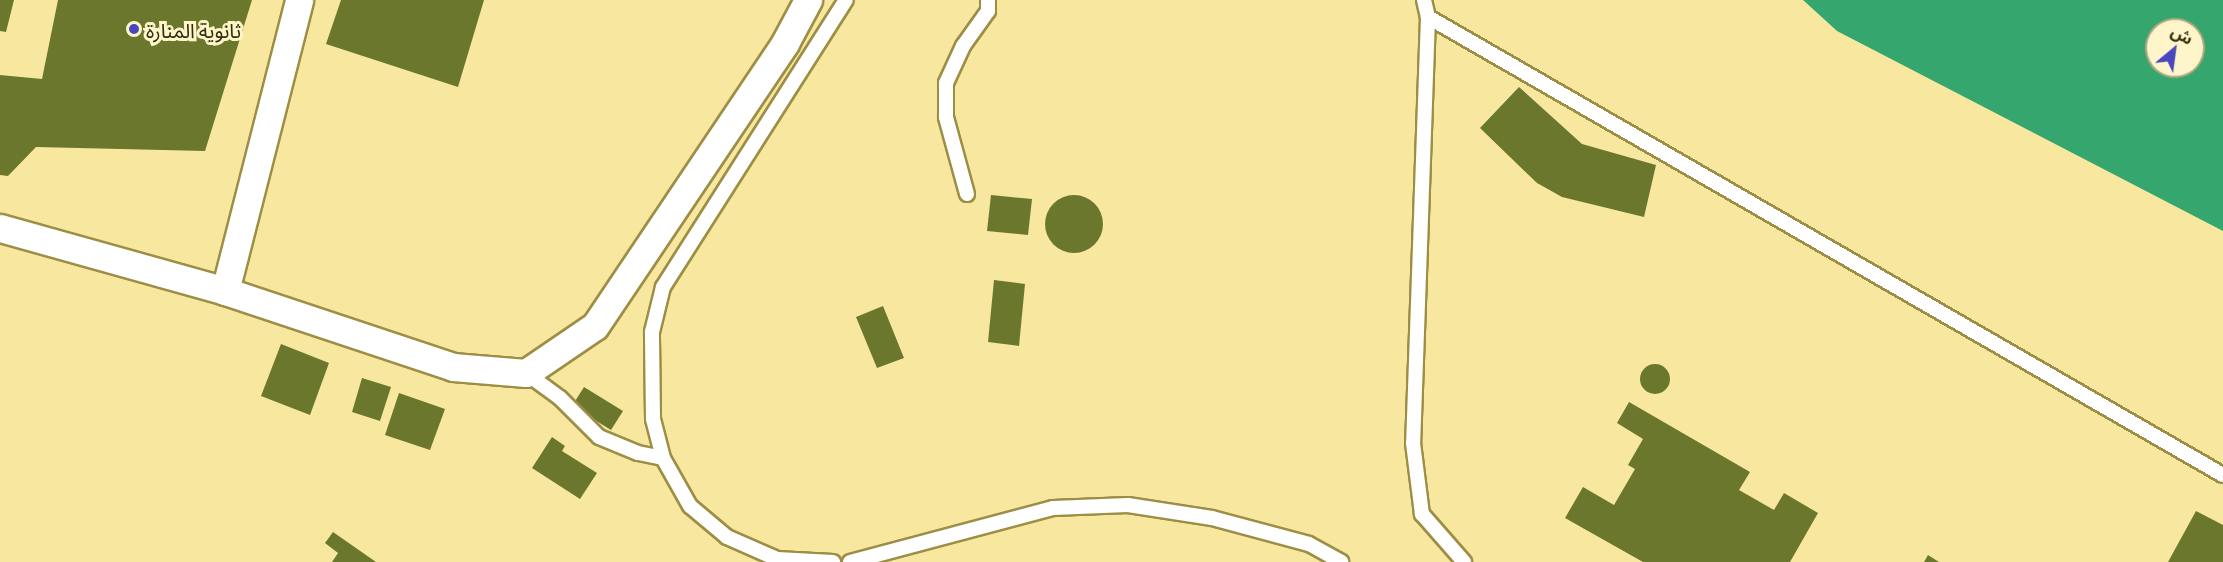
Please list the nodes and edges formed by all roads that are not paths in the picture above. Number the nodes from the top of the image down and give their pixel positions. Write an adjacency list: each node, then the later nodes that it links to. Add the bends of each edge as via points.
1 (299, 0): 9 (street)
2 (808, 0): 10 (street, via 785,43 595,326)
3 (846, 0): 11 (lane, via 663,287 652,332 653,419)
4 (988, 0): 7 (lane, via 987,11 963,46 946,83 946,117)
5 (1424, 0): 6 (lane)
6 (1428, 17): 12 (lane); 16 (lane, via 1413,443 1422,514)
7 (967, 194)
8 (0, 228): 9 (street)
9 (225, 291): 10 (street, via 453,367)
10 (526, 373): 11 (lane, via 560,398 600,437 638,453)
11 (663, 458): 13 (lane, via 690,506 727,537 777,559)
12 (2223, 475)
13 (833, 562)
14 (850, 562): 15 (lane, via 1053,508 1128,505 1212,518 1309,544)
15 (1341, 562)
16 (1464, 562)

